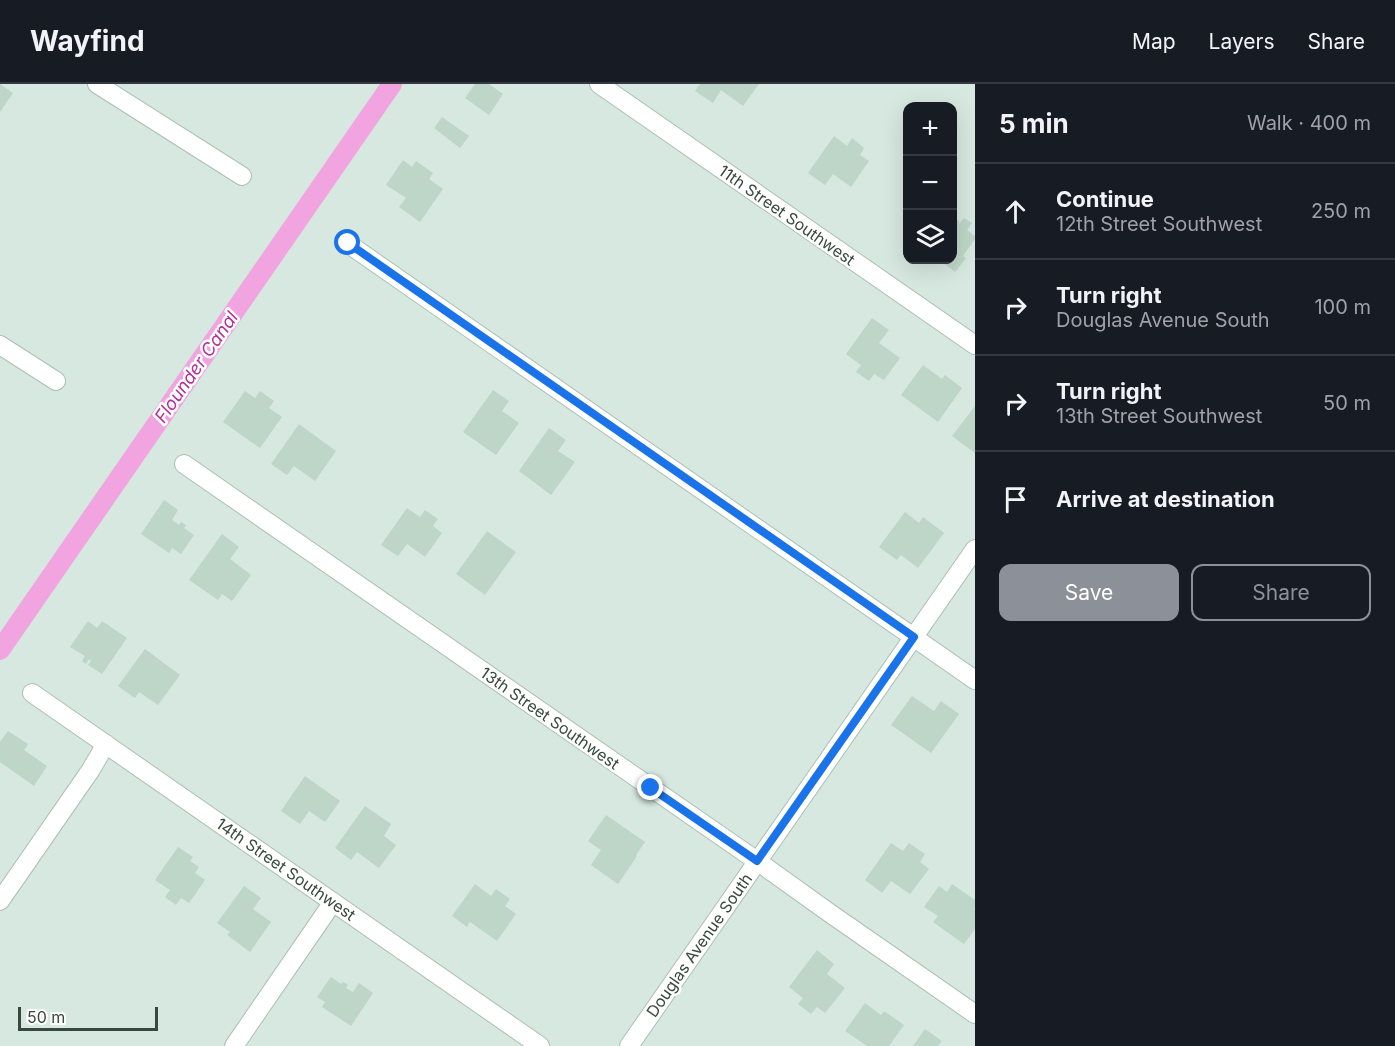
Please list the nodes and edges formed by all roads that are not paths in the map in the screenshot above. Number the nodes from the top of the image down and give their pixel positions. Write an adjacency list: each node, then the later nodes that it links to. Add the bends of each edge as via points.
1 (97, 84): 3 (street)
2 (599, 84): 6 (street, 11th Street Southwest)
3 (242, 176)
4 (348, 243): 10 (street)
5 (0, 345): 7 (street)
6 (975, 345)
7 (56, 381)
8 (184, 464): 14 (street, 13th Street Southwest)
9 (975, 549): 10 (street, Douglas Avenue South)
10 (914, 637): 11 (street); 14 (street, Douglas Avenue South)
11 (975, 680)
12 (32, 693): 13 (street, 14th Street Southwest)
13 (106, 744): 15 (street); 16 (street, 14th Street Southwest)
14 (757, 861): 17 (street, 13th Street Southwest); 20 (street, Douglas Avenue South)
15 (0, 901)
16 (333, 903): 18 (street); 19 (street, 14th Street Southwest)
17 (975, 1014)
18 (234, 1046)
19 (540, 1046)
20 (629, 1046)

